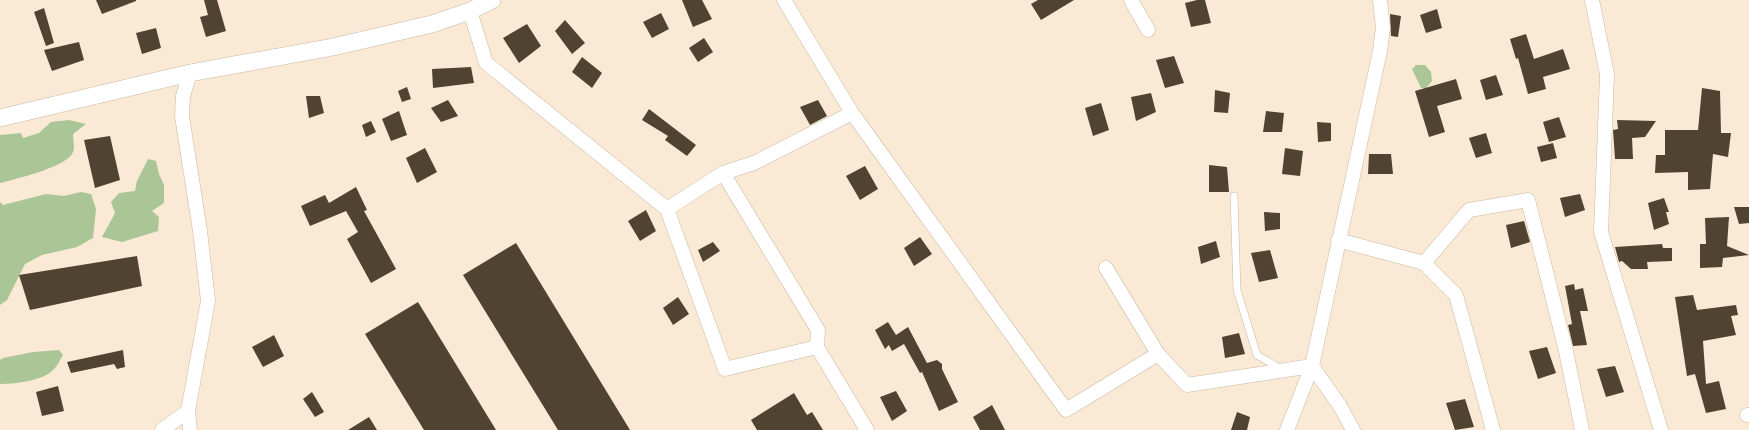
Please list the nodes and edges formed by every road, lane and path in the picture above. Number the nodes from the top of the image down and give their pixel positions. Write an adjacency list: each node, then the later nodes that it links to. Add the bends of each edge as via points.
1 (492, 0): 6 (street)
2 (784, 0): 9 (street)
3 (1131, 0): 7 (street)
4 (1380, 0): 14 (street, via 1383,28 1380,51)
5 (1592, 0): 28 (street, via 1607,74 1601,232)
6 (470, 11): 8 (street, via 432,24 333,47); 13 (street, via 486,63)
7 (1148, 30)
8 (190, 74): 10 (street); 20 (street, via 183,96 182,116 208,302)
9 (852, 113): 11 (street, via 754,163); 18 (street, via 1066,410)
10 (0, 118)
11 (723, 173): 13 (street); 17 (street, via 818,330)
12 (1234, 196): 19 (lane, via 1237,290 1257,355 1281,370)
13 (667, 209): 17 (street, via 724,369)
14 (1338, 240): 15 (street); 19 (street)
15 (1424, 263): 26 (street, via 1456,296); 27 (street, via 1470,210 1528,200 1566,351)
16 (1106, 268): 18 (street)
17 (818, 347): 23 (street)
18 (1158, 354): 19 (street, via 1187,385)
19 (1312, 366): 24 (street); 25 (street)
20 (188, 411): 21 (street); 22 (street)
21 (162, 430)
22 (190, 430)
23 (867, 430)
24 (1288, 430)
25 (1353, 430)
26 (1493, 430)
27 (1582, 430)
28 (1661, 430)

